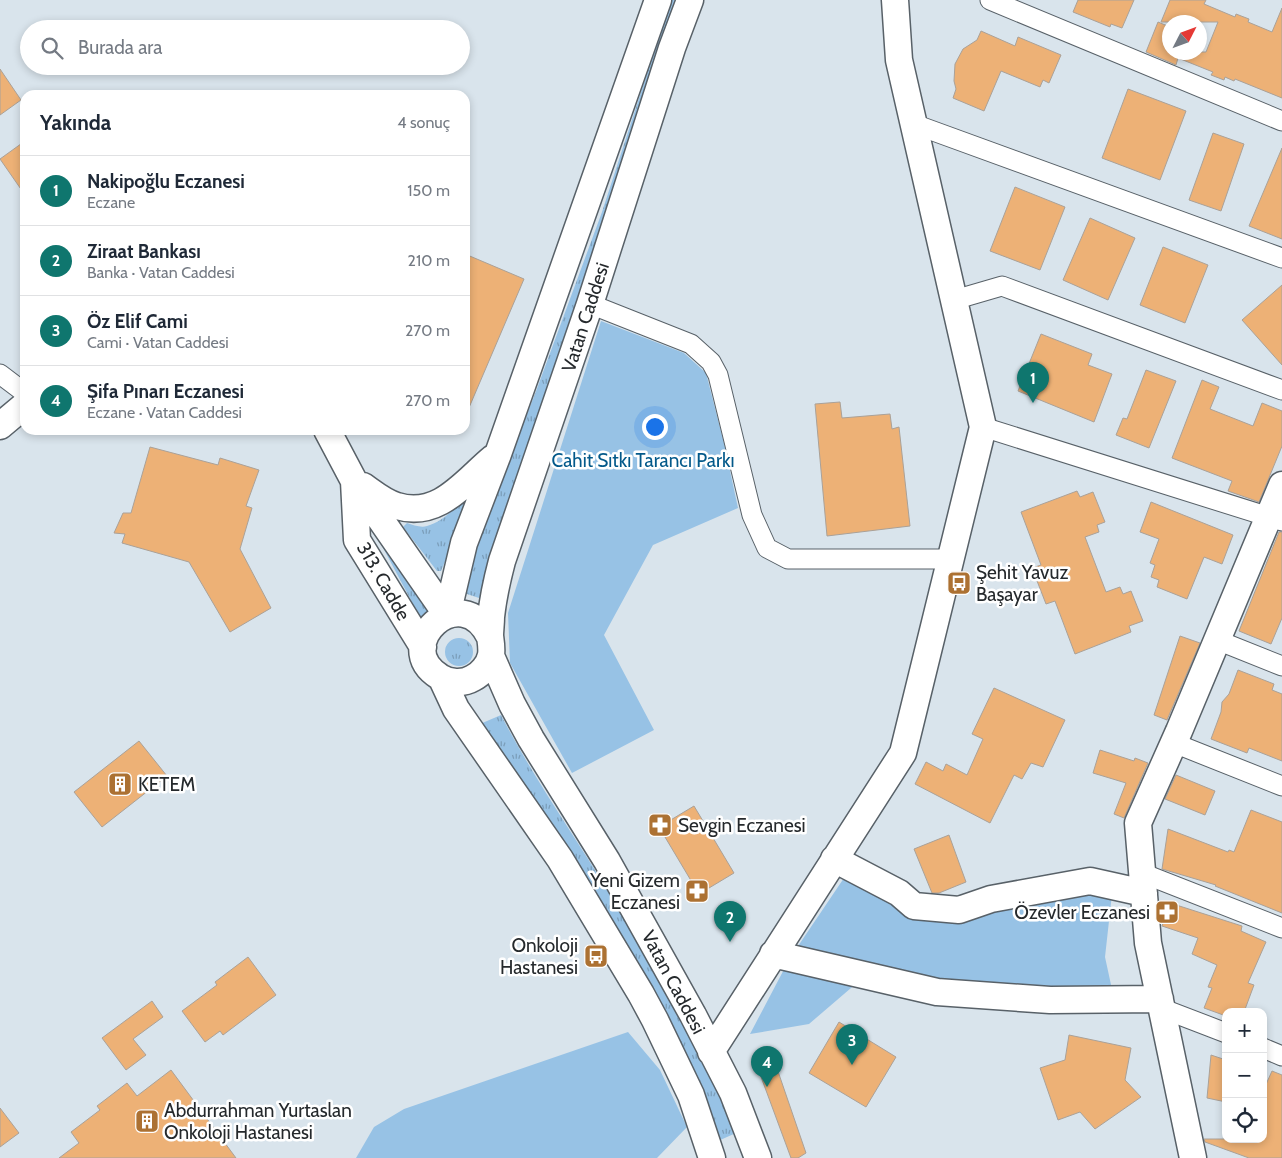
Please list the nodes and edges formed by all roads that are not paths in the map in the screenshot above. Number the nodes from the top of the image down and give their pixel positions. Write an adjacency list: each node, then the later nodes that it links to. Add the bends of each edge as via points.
1 (658, 0): 17 (main road, Vatan Caddesi)
2 (690, 0): 9 (main road, Vatan Caddesi)
3 (895, 0): 6 (main road, via 899,60)
4 (990, 0): 5 (street)
5 (1282, 121)
6 (914, 124): 7 (street); 8 (main road)
7 (1282, 258)
8 (954, 300): 12 (street, via 1002,286); 15 (main road)
9 (590, 304): 21 (street, via 690,344 711,362 718,376 752,515 767,548 788,559); 24 (main road, Vatan Caddesi, via 502,561 493,598)
10 (0, 374): 11 (street)
11 (20, 389)
12 (1282, 390)
13 (20, 409): 14 (main road)
14 (0, 426)
15 (982, 427): 20 (street); 21 (main road)
16 (330, 435): 18 (main road, 313. Cadde)
17 (498, 454): 18 (main road, via 450,497 425,509 396,506); 22 (main road, Vatan Caddesi, via 464,544)
18 (354, 481): 22 (main road, 313. Cadde); 25 (main road, 313. Cadde, via 357,540)
19 (1282, 485): 20 (main road)
20 (1276, 518): 23 (main road)
21 (950, 560): 30 (main road, via 903,753)
22 (447, 615): 24 (main road, Vatan Caddesi, via 459,613 476,618); 25 (main road, via 430,626)
23 (1217, 640): 26 (street); 28 (main road)
24 (491, 646): 27 (main road, via 487,665 471,680 451,682); 37 (main road, Vatan Caddesi, via 512,704 638,914)
25 (423, 647): 27 (main road, Vatan Caddesi, via 426,663)
26 (1282, 666)
27 (442, 679): 41 (main road, Vatan Caddesi, via 456,709 560,859 644,1000 690,1095)
28 (1174, 743): 29 (street); 31 (main road, via 1138,823)
29 (1282, 786)
30 (834, 859): 31 (main road, via 899,893 914,906 959,910 991,899 1090,881); 33 (main road)
31 (1143, 883): 32 (street); 34 (main road, via 1148,943)
32 (1282, 928)
33 (773, 954): 34 (main road, via 937,992); 37 (main road)
34 (1160, 1003): 35 (street); 40 (main road)
35 (1222, 1031)
36 (1267, 1050): 38 (street)
37 (711, 1052): 39 (main road, Vatan Caddesi, via 733,1093)
38 (1282, 1056)
39 (754, 1147): 41 (main road)
40 (1197, 1156)
41 (711, 1158)

